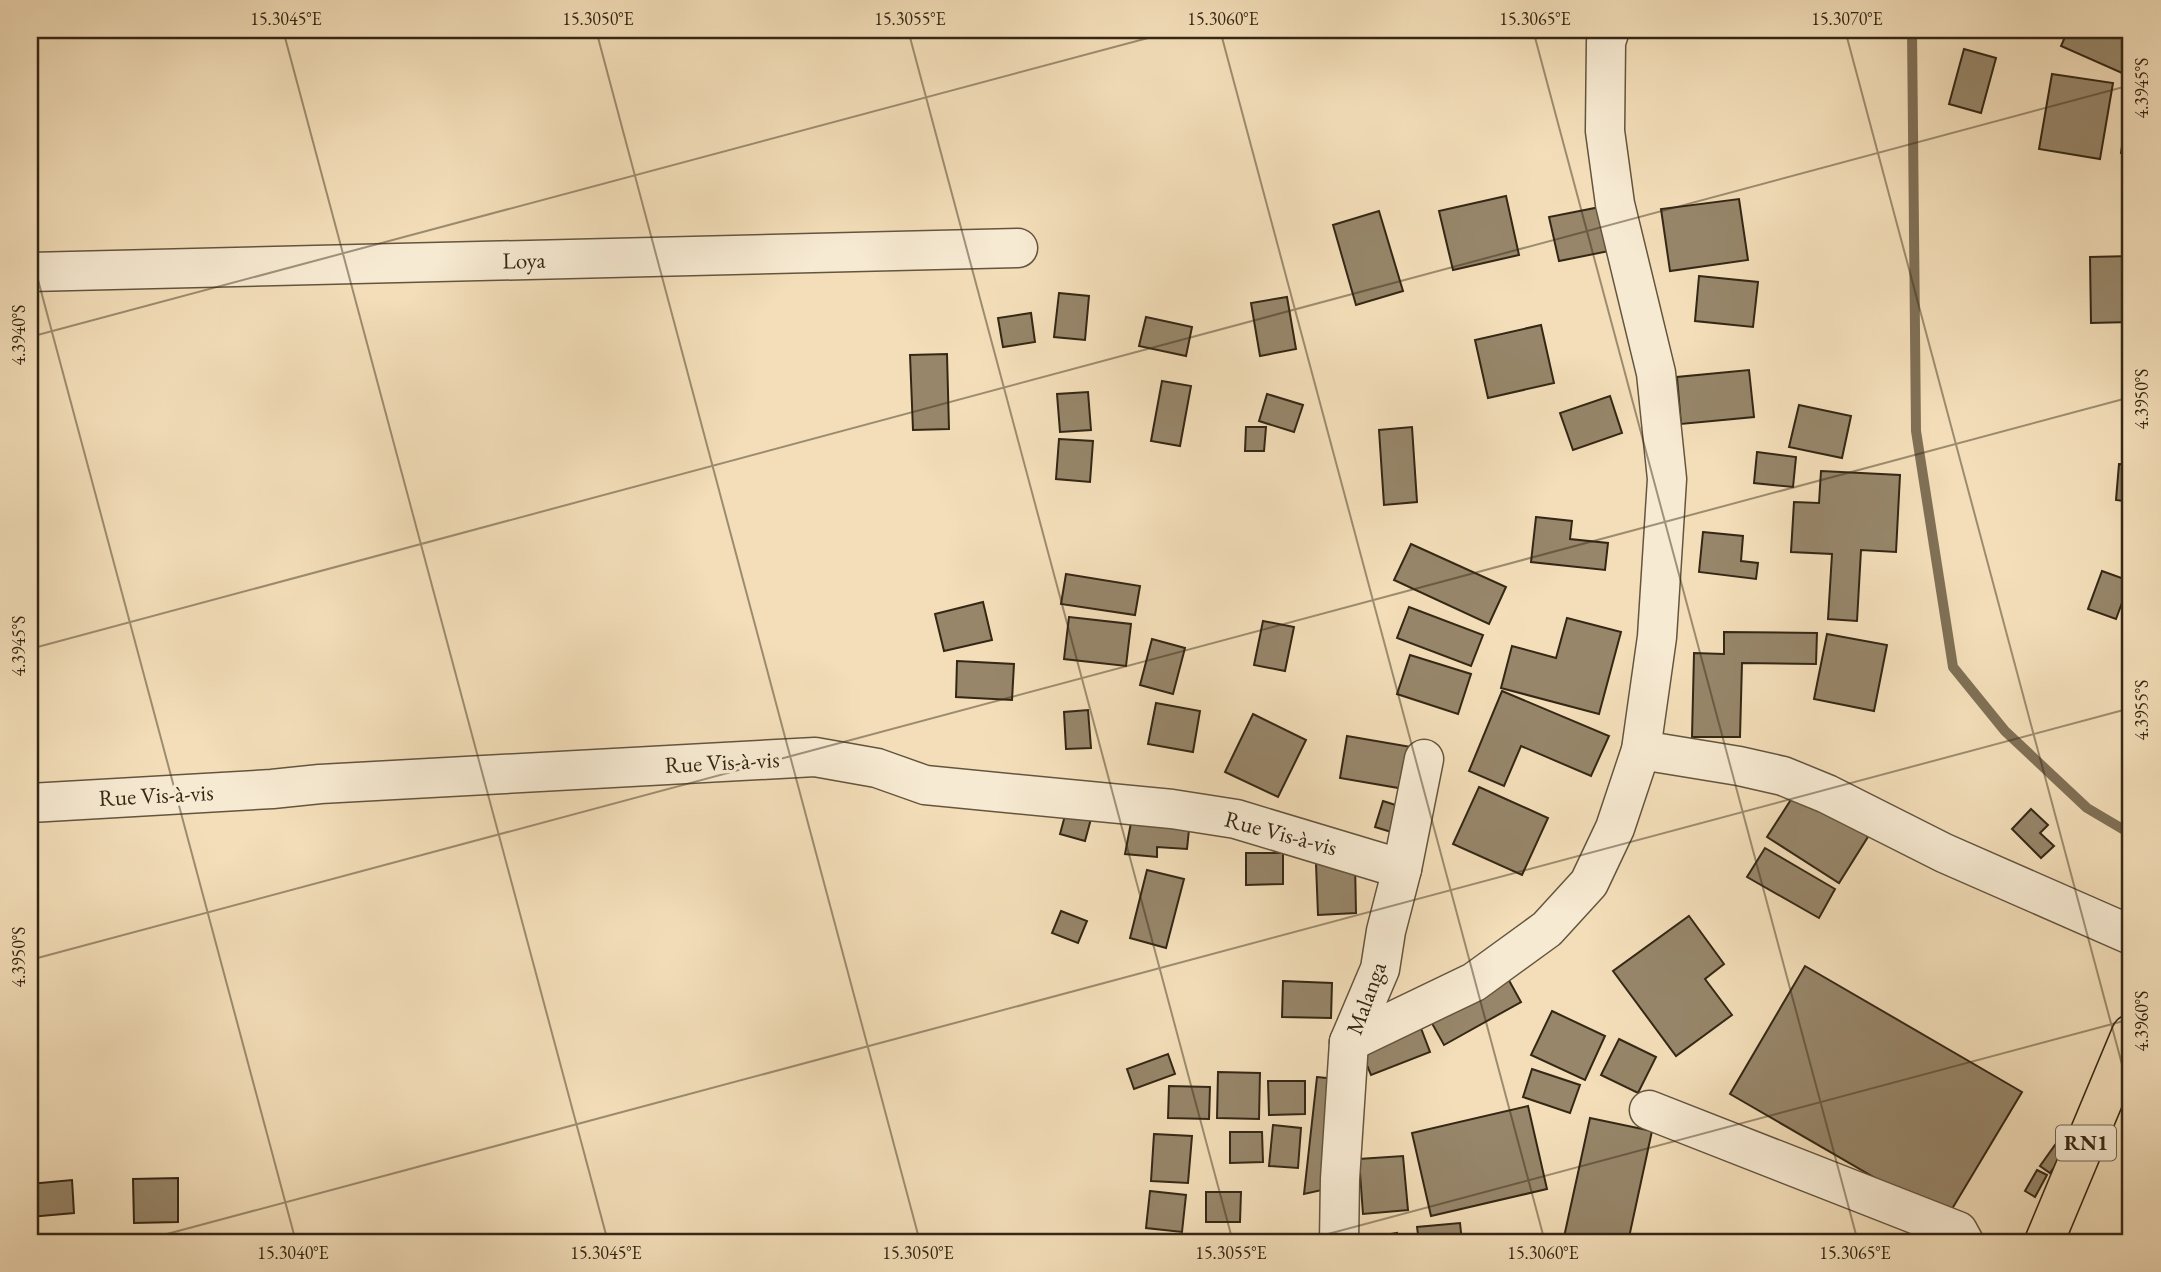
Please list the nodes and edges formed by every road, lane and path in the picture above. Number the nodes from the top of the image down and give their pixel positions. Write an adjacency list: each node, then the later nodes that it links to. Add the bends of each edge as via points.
1 (1597, 34): 4 (street, via 1615,204 1656,373 1667,479 1657,637)
2 (1018, 248): 3 (street, Loya)
3 (30, 272)
4 (1641, 750): 8 (street, via 1783,776); 10 (street, via 1615,828 1589,883 1547,929 1474,982)
5 (1424, 759): 7 (street, Malanga)
6 (30, 803): 7 (street, Rue Vis-à-vis, via 815,757 877,768 925,785 1236,819)
7 (1402, 869): 10 (street, Malanga, via 1380,970)
8 (2131, 935)
9 (2131, 1034): 14 (highway, RN1)
10 (1349, 1042): 12 (street, Malanga)
11 (1649, 1110): 13 (street, via 1958,1231)
12 (1339, 1242)
13 (1964, 1242)
14 (2044, 1242)

